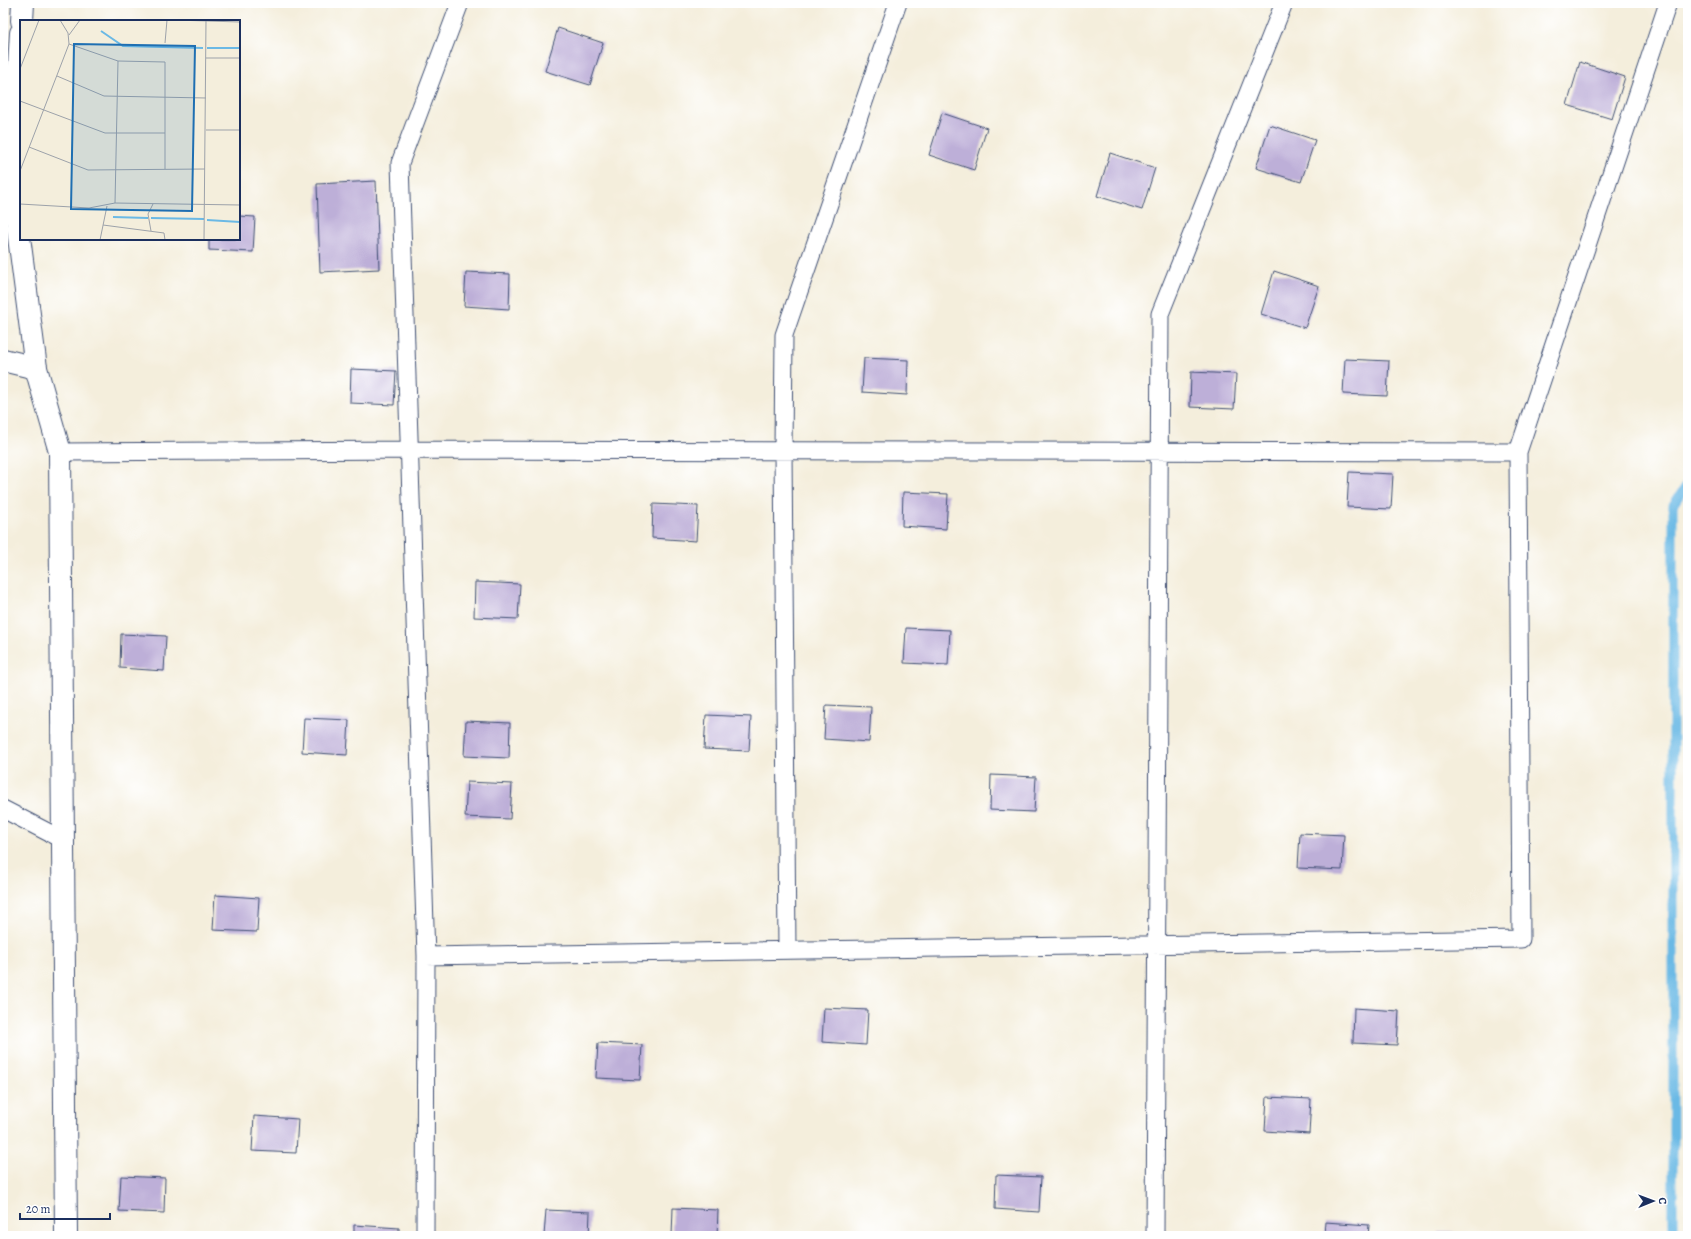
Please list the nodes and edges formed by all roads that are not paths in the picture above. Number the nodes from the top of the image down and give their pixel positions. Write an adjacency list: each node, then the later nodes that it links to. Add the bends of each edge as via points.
1 (23, 3): 6 (street)
2 (460, 3): 10 (lane, via 400,162)
3 (898, 3): 11 (lane, via 784,335)
4 (1284, 3): 12 (lane, via 1160,314)
5 (1668, 3): 14 (lane)
6 (22, 20)
7 (20, 50): 9 (street, via 12,183)
8 (3, 360): 9 (street)
9 (36, 368): 13 (street)
10 (410, 450): 11 (lane); 13 (lane); 19 (lane)
11 (783, 450): 12 (lane); 18 (lane)
12 (1160, 451): 14 (lane); 17 (lane)
13 (60, 452): 16 (street)
14 (1518, 452): 17 (lane, via 1521,939)
15 (3, 809): 16 (lane)
16 (63, 840): 20 (street)
17 (1155, 945): 18 (lane); 22 (lane)
18 (787, 950): 19 (lane)
19 (426, 956): 21 (lane)
20 (66, 1236)
21 (425, 1236)
22 (1155, 1236)

